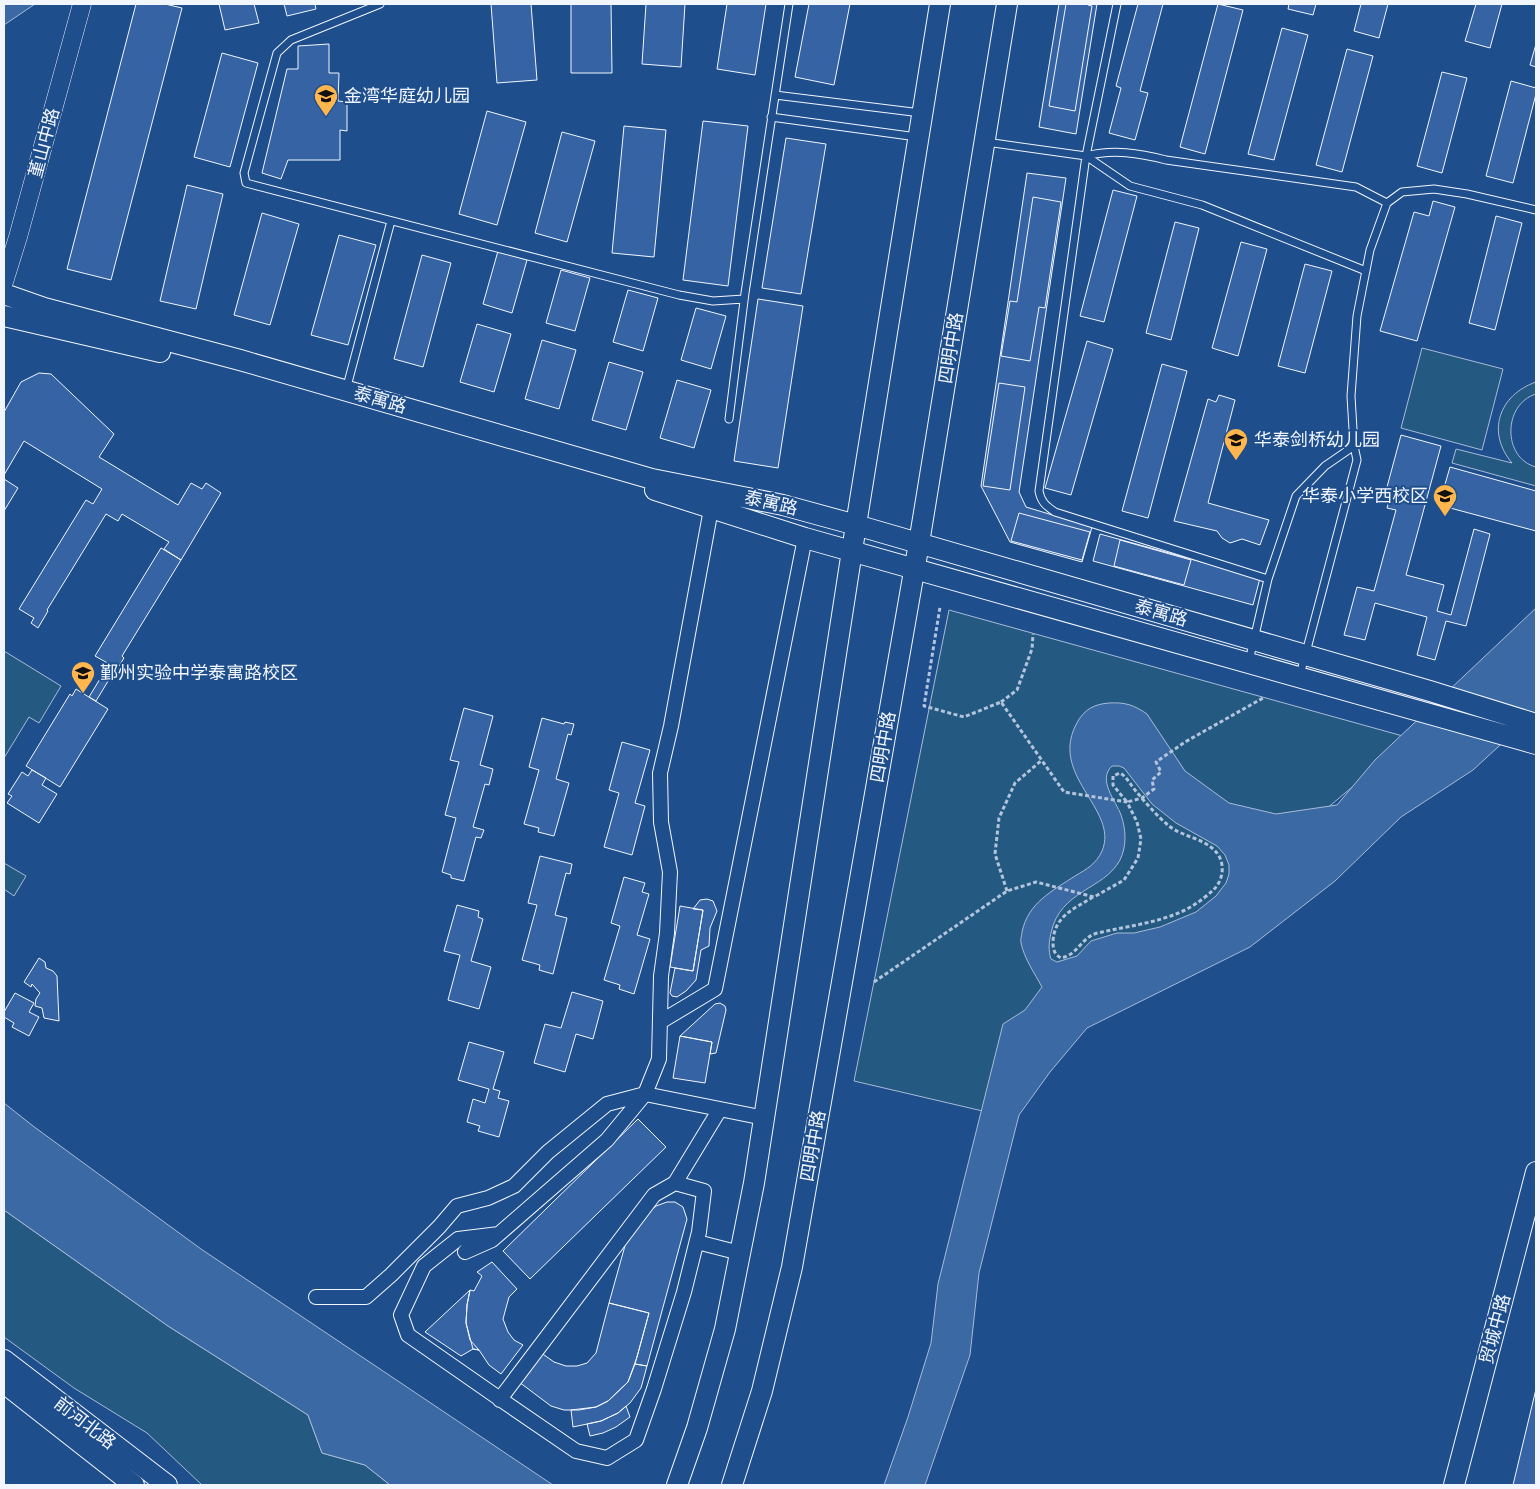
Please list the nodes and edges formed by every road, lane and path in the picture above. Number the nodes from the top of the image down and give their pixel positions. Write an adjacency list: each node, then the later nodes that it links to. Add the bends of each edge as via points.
1 (82, 4): 17 (street, 堇山中路)
2 (380, 4): 15 (lane, via 291,40 277,53 244,173 246,183)
3 (789, 4): 7 (lane)
4 (940, 4): 8 (main road)
5 (1007, 4): 11 (main road, 四明中路)
6 (1117, 4): 12 (lane)
7 (775, 95): 8 (lane); 9 (lane)
8 (922, 114): 10 (main road)
9 (771, 117): 10 (lane); 19 (lane)
10 (918, 138): 25 (main road)
11 (984, 142): 12 (lane); 27 (main road, 四明中路)
12 (1086, 156): 13 (lane, via 1102,152 1137,153 1356,187); 16 (lane, via 1130,186 1202,205); 30 (lane, via 1039,491 1041,500 1055,512)
13 (1387, 203): 14 (lane, via 1402,192 1434,189); 16 (lane)
14 (1536, 210)
15 (391, 221): 19 (lane, via 679,295 713,302); 21 (lane)
16 (1366, 271): 23 (lane, via 1357,316 1351,396)
17 (4, 282)
18 (4, 294): 21 (main road, 泰寓路, via 44,308)
19 (744, 299): 22 (lane)
20 (4, 316): 24 (main road, 泰寓路, via 236,370)
21 (345, 390): 25 (main road, 泰寓路, via 652,479 783,505)
22 (729, 419)
23 (1354, 446): 30 (lane, via 1325,466 1296,496); 34 (lane, via 1357,460)
24 (711, 509): 26 (main road, 泰寓路); 47 (street, via 660,773 661,822 670,872)
25 (856, 525): 27 (main road, 泰寓路); 28 (main road)
26 (805, 538): 28 (main road, 泰寓路); 47 (street, via 715,989)
27 (919, 543): 29 (main road, 四明中路); 33 (main road, 泰寓路)
28 (852, 551): 29 (main road, 泰寓路); 50 (main road)
29 (914, 569): 35 (main road, 泰寓路); 64 (main road, 四明中路, via 792,1267 762,1391)
30 (1268, 579): 33 (lane)
31 (940, 607): 38 (path, via 924,706 964,717)
32 (1033, 634): 38 (path, via 1032,649 1017,690)
33 (1254, 640): 34 (main road, 泰寓路); 35 (lane)
34 (1305, 656): 36 (lane); 39 (main road, 泰寓路)
35 (1249, 664): 36 (main road, 泰寓路)
36 (1299, 679): 40 (main road, 泰寓路)
37 (1263, 698): 42 (path, via 1184,742 1156,762 1161,772 1152,780 1154,789)
38 (1002, 702): 41 (path)
39 (1535, 723)
40 (1527, 742)
41 (1042, 760): 43 (path, via 1064,792); 44 (path, via 1014,783 999,818 995,854)
42 (1144, 798): 43 (path); 43 (path, via 1124,775 1116,773 1113,784); 45 (path, via 1169,826 1210,846 1220,857 1223,872 1217,887 1183,912 1094,933 1070,956 1061,958 1053,950 1058,922 1066,913)
43 (1127, 802): 45 (path, via 1141,839 1138,858 1124,880)
44 (1007, 891): 45 (path, via 1036,882); 46 (path)
45 (1094, 896)
46 (874, 982)
47 (660, 1022): 48 (street, via 659,1059)
48 (645, 1094): 49 (street); 53 (street, via 607,1140); 57 (street, via 608,1104 548,1152 514,1186 488,1198 457,1206 366,1297)
49 (720, 1109): 50 (street); 52 (street)
50 (764, 1118): 56 (main road)
51 (1536, 1172): 65 (main road, 贸城中路)
52 (675, 1183): 54 (street, via 704,1191); 60 (street, via 654,1195)
53 (498, 1234): 55 (street); 60 (street, via 458,1239 424,1266 401,1315 408,1335)
54 (696, 1242): 56 (street); 60 (street, via 684,1292 636,1440 608,1458 576,1452)
55 (465, 1252)
56 (740, 1253): 63 (main road, via 725,1329)
57 (316, 1297)
58 (4, 1360): 62 (main road, 前河北路)
59 (4, 1383): 61 (main road, 前河北路)
60 (500, 1399)
61 (134, 1485)
62 (167, 1485)
63 (677, 1485)
64 (732, 1485)
65 (1454, 1485)

